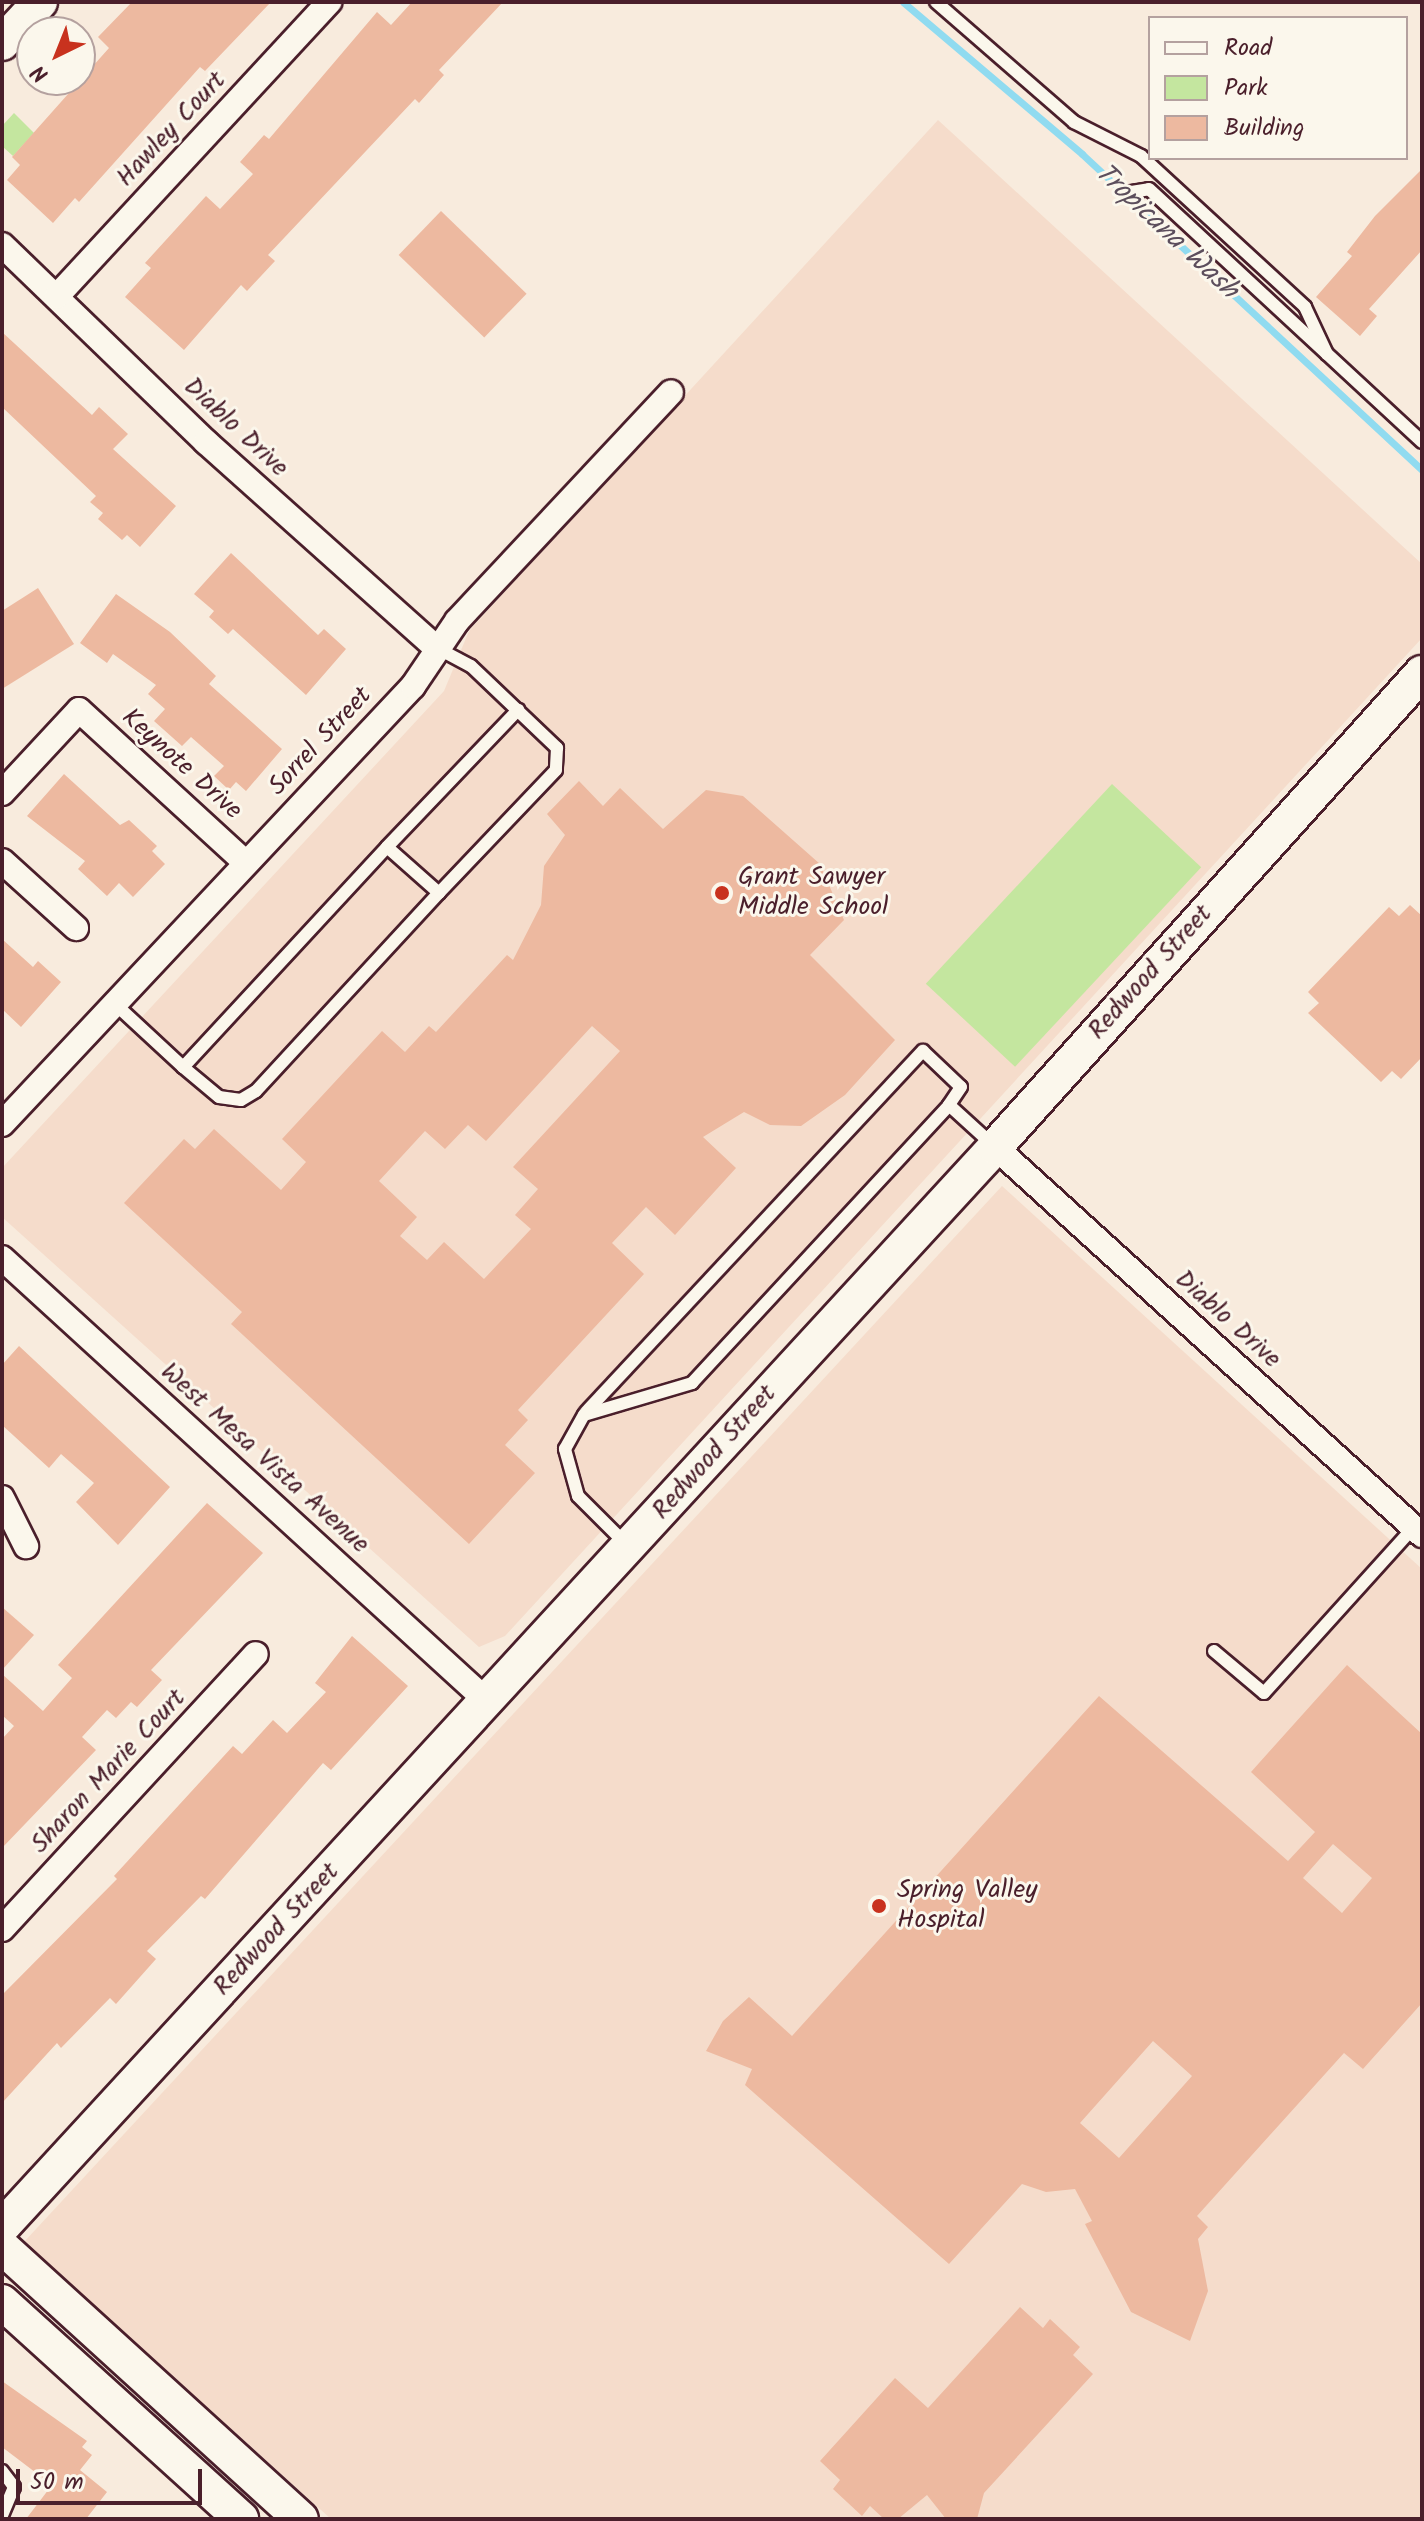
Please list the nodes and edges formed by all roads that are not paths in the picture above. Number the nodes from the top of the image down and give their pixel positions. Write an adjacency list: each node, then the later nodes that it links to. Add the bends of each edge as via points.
1 (40, 2): 4 (street)
2 (329, 2): 7 (street, Hawley Court)
3 (936, 2): 8 (lane, via 1074,122 1141,156 1305,307)
4 (2, 43)
5 (1125, 193): 8 (lane, via 1149,189)
6 (2, 245): 7 (street, Diablo Drive)
7 (57, 296): 11 (street, Diablo Drive, via 206,442)
8 (1327, 354): 10 (lane)
9 (671, 392): 11 (street, Sorrel Street)
10 (1422, 442)
11 (436, 648): 13 (lane, via 471,666); 17 (street, Sorrel Street, via 413,686)
12 (1422, 673): 24 (street, Redwood Street)
13 (518, 710): 15 (lane); 18 (lane, via 557,748 556,770)
14 (2, 793): 17 (street, Keynote Drive, via 79,710)
15 (387, 847): 18 (lane); 21 (lane)
16 (2, 861): 19 (street)
17 (245, 862): 20 (street, Sorrel Street)
18 (439, 893): 21 (lane, via 250,1096 225,1100)
19 (76, 928)
20 (114, 1003): 21 (lane); 23 (street, Sorrel Street)
21 (183, 1067)
22 (949, 1105): 24 (lane); 26 (lane, via 692,1383); 26 (lane, via 961,1087 923,1051)
23 (2, 1124)
24 (995, 1147): 28 (street, Diablo Drive); 30 (street, Redwood Street)
25 (2, 1258): 33 (street, West Mesa Vista Avenue)
26 (584, 1415): 30 (lane, via 565,1449 578,1496)
27 (2, 1498): 29 (street)
28 (1418, 1531): 31 (lane, via 1264,1693)
29 (26, 1546)
30 (629, 1547): 33 (street, Redwood Street)
31 (1214, 1651)
32 (256, 1654): 34 (street, Sharon Marie Court)
33 (488, 1702): 35 (street, Redwood Street)
34 (2, 1929)
35 (2, 2227)
36 (2, 2247): 41 (street)
37 (2, 2302): 40 (street)
38 (2, 2471): 39 (lane, via 14,2487)
39 (2, 2515)
40 (241, 2519)
41 (301, 2519)

